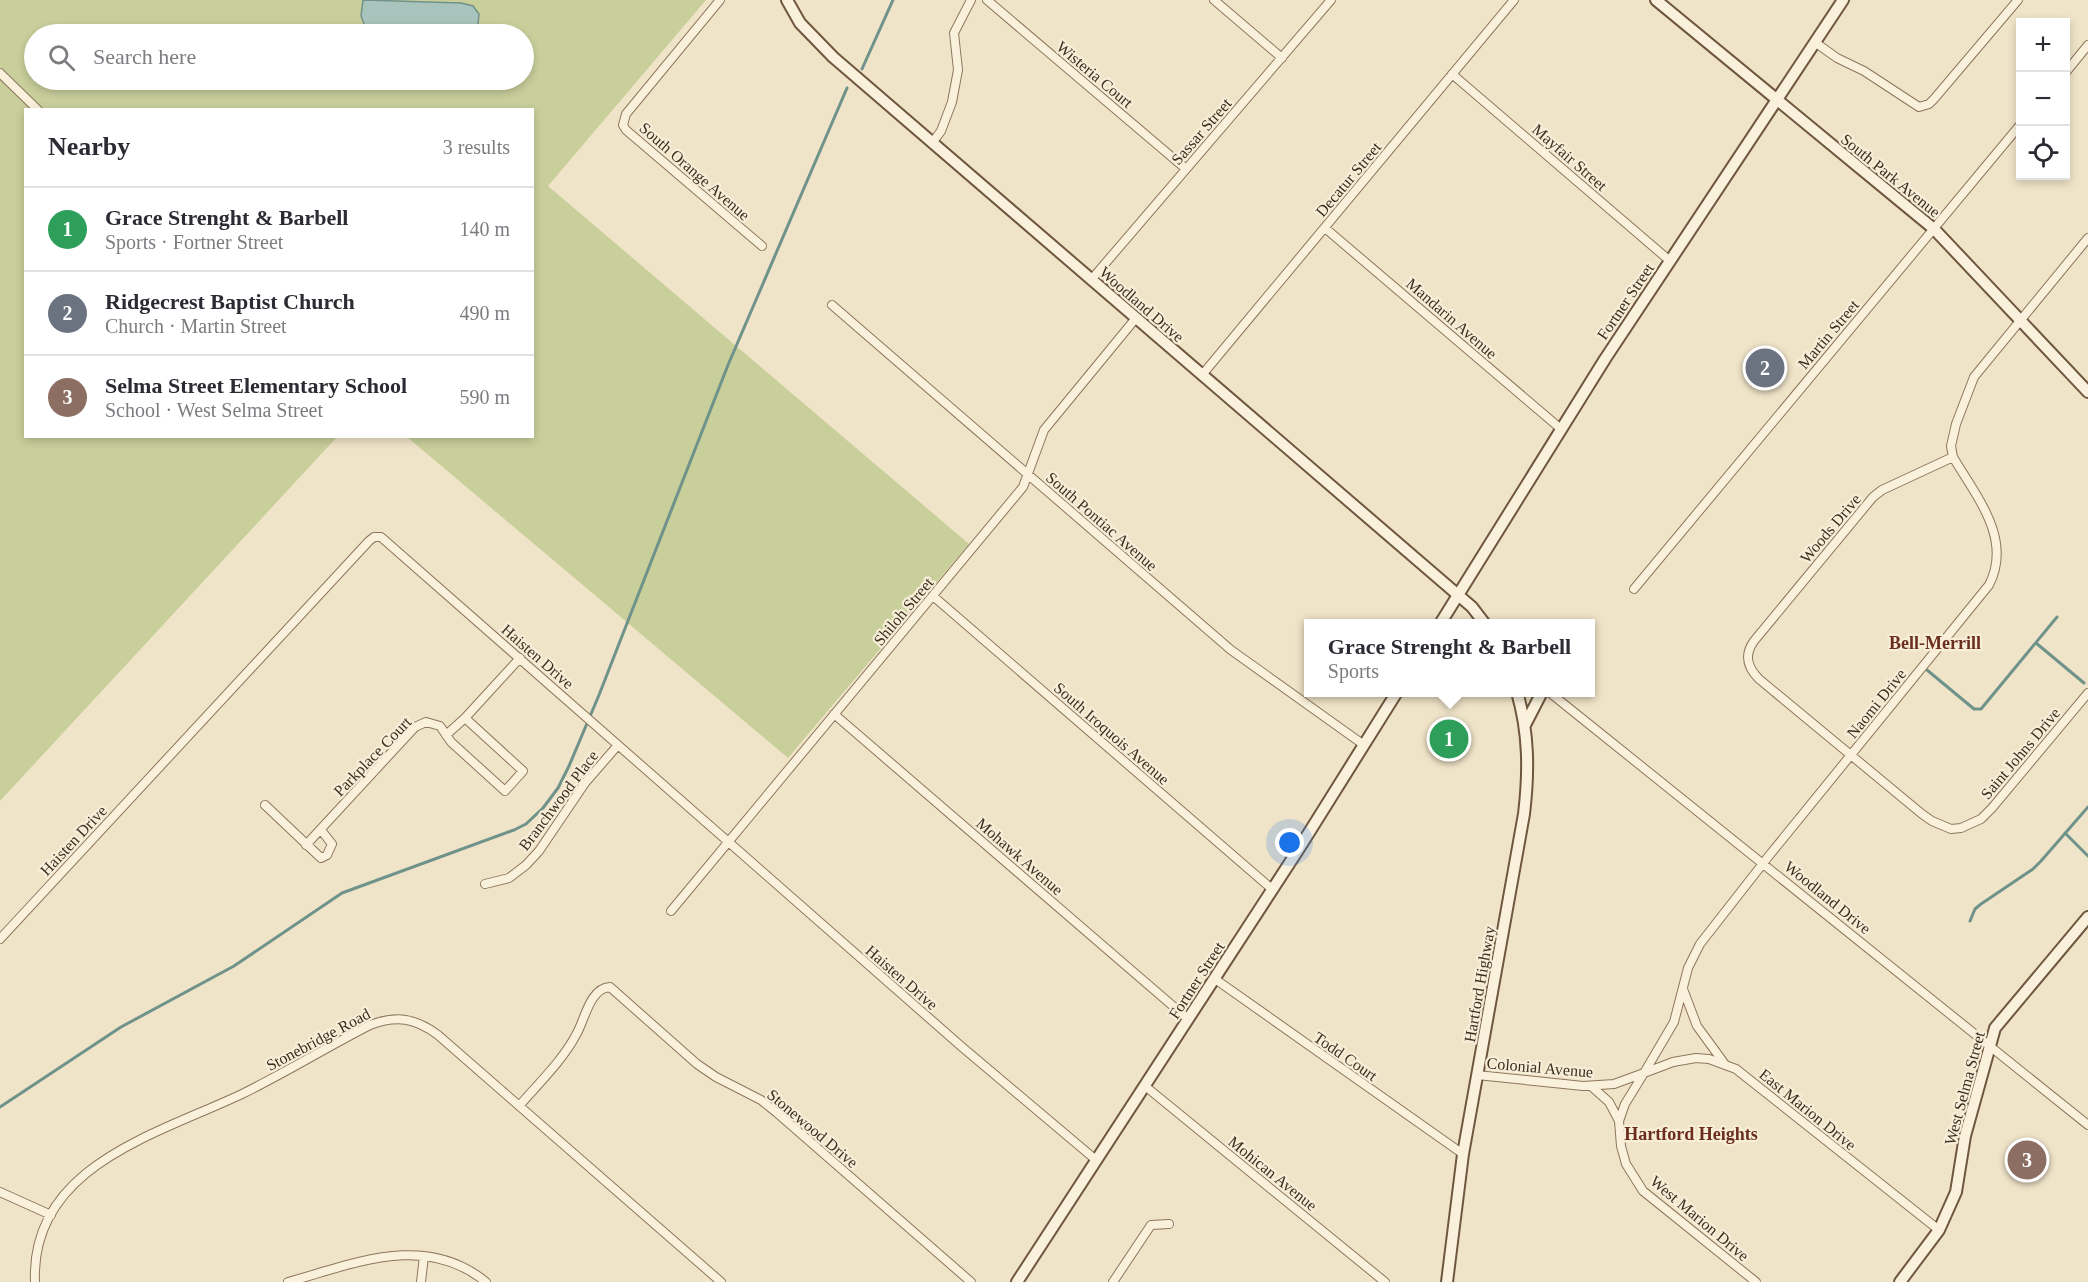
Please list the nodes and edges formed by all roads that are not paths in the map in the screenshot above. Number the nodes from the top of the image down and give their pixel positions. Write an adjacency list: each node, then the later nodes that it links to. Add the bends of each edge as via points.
1 (720, 0): 25 (street, South Orange Avenue, via 626,114 623,125)
2 (787, 0): 20 (street, Woodland Drive, via 819,44)
3 (971, 0): 20 (street, via 954,33 958,70 952,102)
4 (987, 0): 21 (street, Wisteria Court)
5 (1214, 0): 13 (street)
6 (1331, 0): 13 (street, Sassar Street)
7 (1514, 0): 16 (street, Decatur Street)
8 (1656, 0): 17 (street, South Park Avenue)
9 (1843, 0): 11 (street, Fortner Street)
10 (2018, 0): 11 (street, via 1934,99 1919,107)
11 (1816, 43): 17 (street, Fortner Street)
12 (2088, 45): 14 (street)
13 (1282, 58): 21 (street, Sassar Street)
14 (2070, 67)
15 (0, 73): 18 (street)
16 (1452, 74): 22 (street, Decatur Street); 26 (street, Mayfair Street)
17 (1777, 101): 23 (street, South Park Avenue); 26 (street, Fortner Street)
18 (36, 108)
19 (2016, 131): 23 (street, Martin Street)
20 (932, 143): 27 (street, Woodland Drive)
21 (1186, 169): 27 (street, Sassar Street)
22 (1325, 228): 31 (street, Decatur Street); 33 (street, Mandarin Avenue)
23 (1934, 229): 30 (street, South Park Avenue); 36 (street, Martin Street)
24 (2088, 238): 30 (street)
25 (762, 246)
26 (1670, 261): 33 (street, Fortner Street)
27 (1091, 280): 29 (street, Woodland Drive)
28 (832, 305): 35 (street, South Pontiac Avenue)
29 (1136, 318): 31 (street, Woodland Drive); 35 (street, Shiloh Street, via 1044,430)
30 (2020, 320): 32 (street, South Park Avenue); 34 (street, via 1969,384 1951,446)
31 (1202, 375): 37 (street, Woodland Drive)
32 (2088, 392)
33 (1560, 429): 37 (street, Fortner Street)
34 (1953, 457): 53 (street, Naomi Drive, via 1994,531 1998,552 1994,576); 53 (street, Woods Drive, via 1873,497 1749,650 1747,661 1753,673)
35 (1028, 475): 38 (street, Shiloh Street, via 1023,488); 52 (street, South Pontiac Avenue, via 1232,650)
36 (1634, 589)
37 (1458, 595): 39 (street, Fortner Street); 40 (street, Woodland Drive)
38 (933, 596): 47 (street, Shiloh Street); 60 (street, South Iroquois Avenue)
39 (1443, 619)
40 (1481, 619)
41 (520, 658): 48 (street); 51 (street, Haisten Drive); 63 (street, Haisten Drive, via 387,540 371,538)
42 (2088, 693): 53 (street, Saint Johns Drive, via 1992,808 1981,819 1961,828 1951,829 1932,821)
43 (1394, 697): 52 (street, Fortner Street)
44 (1518, 697): 49 (street, Hartford Highway)
45 (1540, 697): 49 (street)
46 (1554, 697): 58 (street, Woodland Drive)
47 (834, 714): 56 (street, Shiloh Street); 66 (street, Mohawk Avenue)
48 (465, 718): 50 (street); 50 (street, Parkplace Court, via 523,771 505,791)
49 (1525, 725): 70 (street, Hartford Highway, via 1528,763 1524,814)
50 (446, 735): 55 (street, Parkplace Court, via 431,722 415,727)
51 (618, 745): 56 (street, Haisten Drive); 59 (street, Branchwood Place, via 585,783 532,858 509,878)
52 (1364, 745): 60 (street, Fortner Street)
53 (1851, 755): 58 (street, Naomi Drive)
54 (265, 805): 57 (street)
55 (321, 830): 57 (street, Parkplace Court); 57 (street, via 332,844 327,855 318,856)
56 (728, 841): 61 (street, Shiloh Street); 77 (street, Haisten Drive)
57 (306, 845)
58 (1763, 865): 65 (street, via 1700,944); 67 (street, Woodland Drive)
59 (485, 884)
60 (1273, 890): 64 (street, Fortner Street)
61 (671, 911)
62 (2088, 917): 67 (street, West Selma Street, via 1995,1028)
63 (0, 939)
64 (1215, 979): 66 (street, Fortner Street); 76 (street, Todd Court)
65 (1683, 989): 68 (street, via 1697,1026); 69 (street, via 1674,1022)
66 (1188, 1019): 71 (street, Fortner Street)
67 (1990, 1046): 75 (street, Woodland Drive); 81 (street, West Selma Street, via 1965,1136 1956,1192)
68 (1725, 1063): 69 (street, East Marion Drive, via 1683,1059); 81 (street, East Marion Drive)
69 (1644, 1073): 72 (street, Colonial Avenue, via 1614,1084); 74 (street)
70 (1477, 1075): 72 (street, Colonial Avenue); 76 (street, Hartford Highway)
71 (1145, 1086): 77 (street, Fortner Street); 91 (street, Mohican Avenue)
72 (1591, 1086): 74 (street, via 1609,1102)
73 (519, 1106): 79 (street, Stonebridge Road, via 428,1027 410,1019 381,1021 105,1159 70,1187); 87 (street, Stonebridge Road); 88 (street, Stonewood Drive, via 572,1042 592,1000 600,990 610,987 697,1064 776,1112)
74 (1619, 1121): 93 (street, West Marion Drive, via 1626,1164 1643,1191)
75 (2088, 1125)
76 (1462, 1154): 92 (street, Hartford Highway)
77 (1096, 1161): 89 (street, Fortner Street)
78 (0, 1192): 79 (street)
79 (51, 1215): 83 (street, Stonebridge Road, via 38,1252)
80 (1168, 1224): 90 (street, via 1151,1225)
81 (1939, 1230): 94 (street, West Selma Street)
82 (424, 1256): 84 (street, via 384,1256); 85 (street); 86 (street, via 454,1263)
83 (35, 1282)
84 (288, 1282)
85 (421, 1282)
86 (486, 1282)
87 (721, 1282)
88 (971, 1282)
89 (1017, 1282)
90 (1113, 1282)
91 (1385, 1282)
92 (1447, 1282)
93 (1756, 1282)
94 (1900, 1282)

